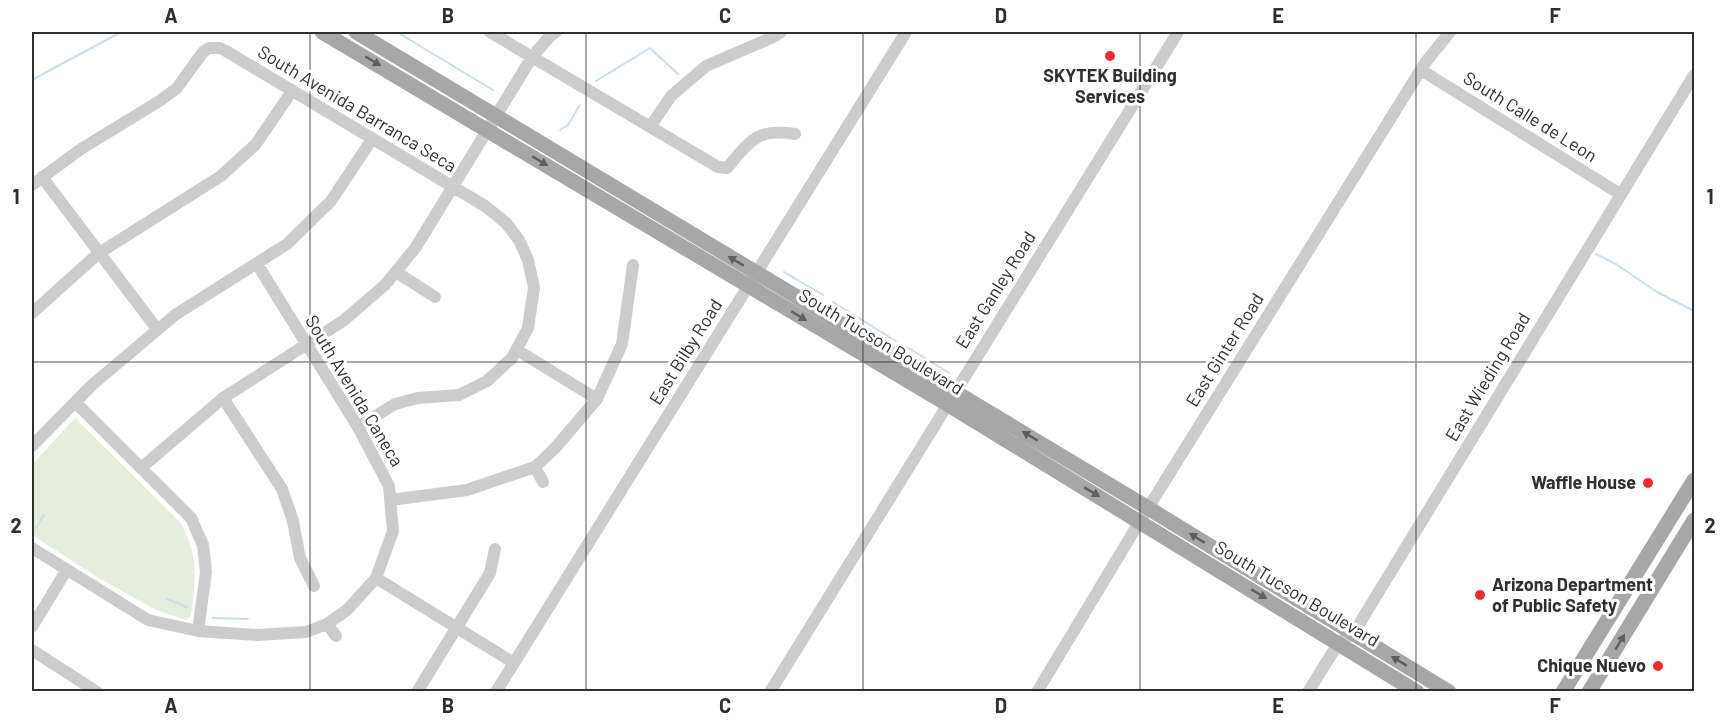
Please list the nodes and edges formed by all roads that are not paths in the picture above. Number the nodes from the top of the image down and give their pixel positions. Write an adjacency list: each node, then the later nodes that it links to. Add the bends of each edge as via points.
1 (322, 32): 15 (main road, South Tucson Boulevard, one-way to 15)
2 (356, 32): 13 (main road, South Tucson Boulevard)
3 (490, 32): 9 (street)
4 (556, 32): 9 (street)
5 (781, 32): 14 (street, via 706,66 671,96)
6 (906, 32): 25 (street, East Bilby Road)
7 (1178, 32): 32 (street, East Ganley Road)
8 (1449, 32): 10 (street, East Ginter Road)
9 (532, 57): 13 (street); 14 (street)
10 (1421, 70): 20 (street, South Calle de Leon); 42 (street, East Ginter Road)
11 (1695, 75): 20 (street, East Wieding Road)
12 (292, 91): 17 (street, South Avenida Barranca Seca); 18 (street, South Avenida Barranca Seca, via 209,44 177,88); 21 (street, via 256,144 221,176)
13 (498, 116): 15 (street); 25 (main road, South Tucson Boulevard, one-way to 13)
14 (650, 127): 16 (street, via 718,167 727,168 753,139 776,131)
15 (489, 130): 19 (street); 25 (main road, South Tucson Boulevard, one-way to 25)
16 (795, 134)
17 (372, 139): 19 (street, South Avenida Barranca Seca); 22 (street, via 331,201 287,244)
18 (37, 181): 21 (street)
19 (454, 188): 24 (street); 30 (street, South Avenida Barranca Seca, via 485,206 524,241 534,288 528,328)
20 (1620, 194): 56 (street, East Wieding Road)
21 (99, 253): 27 (street); 28 (street)
22 (257, 264): 28 (street); 29 (street, South Avenida Caneca)
23 (633, 265): 33 (street, via 622,344)
24 (396, 272): 26 (street); 29 (street, via 343,321)
25 (753, 280): 32 (main road, South Tucson Boulevard); 60 (street, East Bilby Road)
26 (435, 297)
27 (32, 313)
28 (157, 329): 34 (street)
29 (305, 345): 31 (street); 35 (street, South Avenida Caneca)
30 (517, 350): 33 (street); 35 (street, South Avenida Barranca Seca, via 487,381 459,394 417,398 395,405)
31 (222, 398): 38 (street); 51 (street, via 282,489 294,521 300,558)
32 (951, 398): 42 (main road, South Tucson Boulevard, one-way to 32); 44 (main road, South Tucson Boulevard, one-way to 44); 64 (street, East Ganley Road)
33 (597, 399): 37 (street)
34 (75, 402): 36 (street); 38 (street)
35 (358, 427): 41 (street, South Avenida Caneca, via 389,486)
36 (32, 446)
37 (535, 467): 40 (street); 41 (street, via 467,490)
38 (141, 468): 55 (street, via 191,518 203,545 206,572)
39 (1695, 480): 45 (main road)
40 (543, 482)
41 (390, 500): 50 (street, South Avenida Caneca, via 393,531)
42 (1148, 508): 44 (street, East Ginter Road); 56 (main road, South Tucson Boulevard, one-way to 42)
43 (1695, 520): 48 (main road)
44 (1140, 521): 58 (main road, South Tucson Boulevard, one-way to 58); 65 (street, East Ginter Road)
45 (1656, 542): 48 (main road); 69 (main road)
46 (32, 548): 49 (street)
47 (495, 549): 54 (street, via 490,573)
48 (1674, 553): 70 (main road, one-way to 48)
49 (66, 571): 53 (street); 55 (street, via 148,620)
50 (376, 578): 52 (street); 54 (street)
51 (314, 586)
52 (327, 624): 55 (street, via 306,632); 57 (street)
53 (32, 627)
54 (457, 628): 60 (street); 62 (street)
55 (198, 632)
56 (1353, 634): 58 (street, East Wieding Road); 68 (main road, South Tucson Boulevard, one-way to 56)
57 (336, 636)
58 (1339, 642): 66 (street, East Wieding Road); 67 (main road, South Tucson Boulevard)
59 (32, 650): 61 (street)
60 (514, 663): 63 (street, East Bilby Road)
61 (97, 692)
62 (417, 692)
63 (496, 692)
64 (770, 692)
65 (1037, 692)
66 (1308, 692)
67 (1417, 692)
68 (1449, 692)
69 (1563, 692)
70 (1589, 692)

